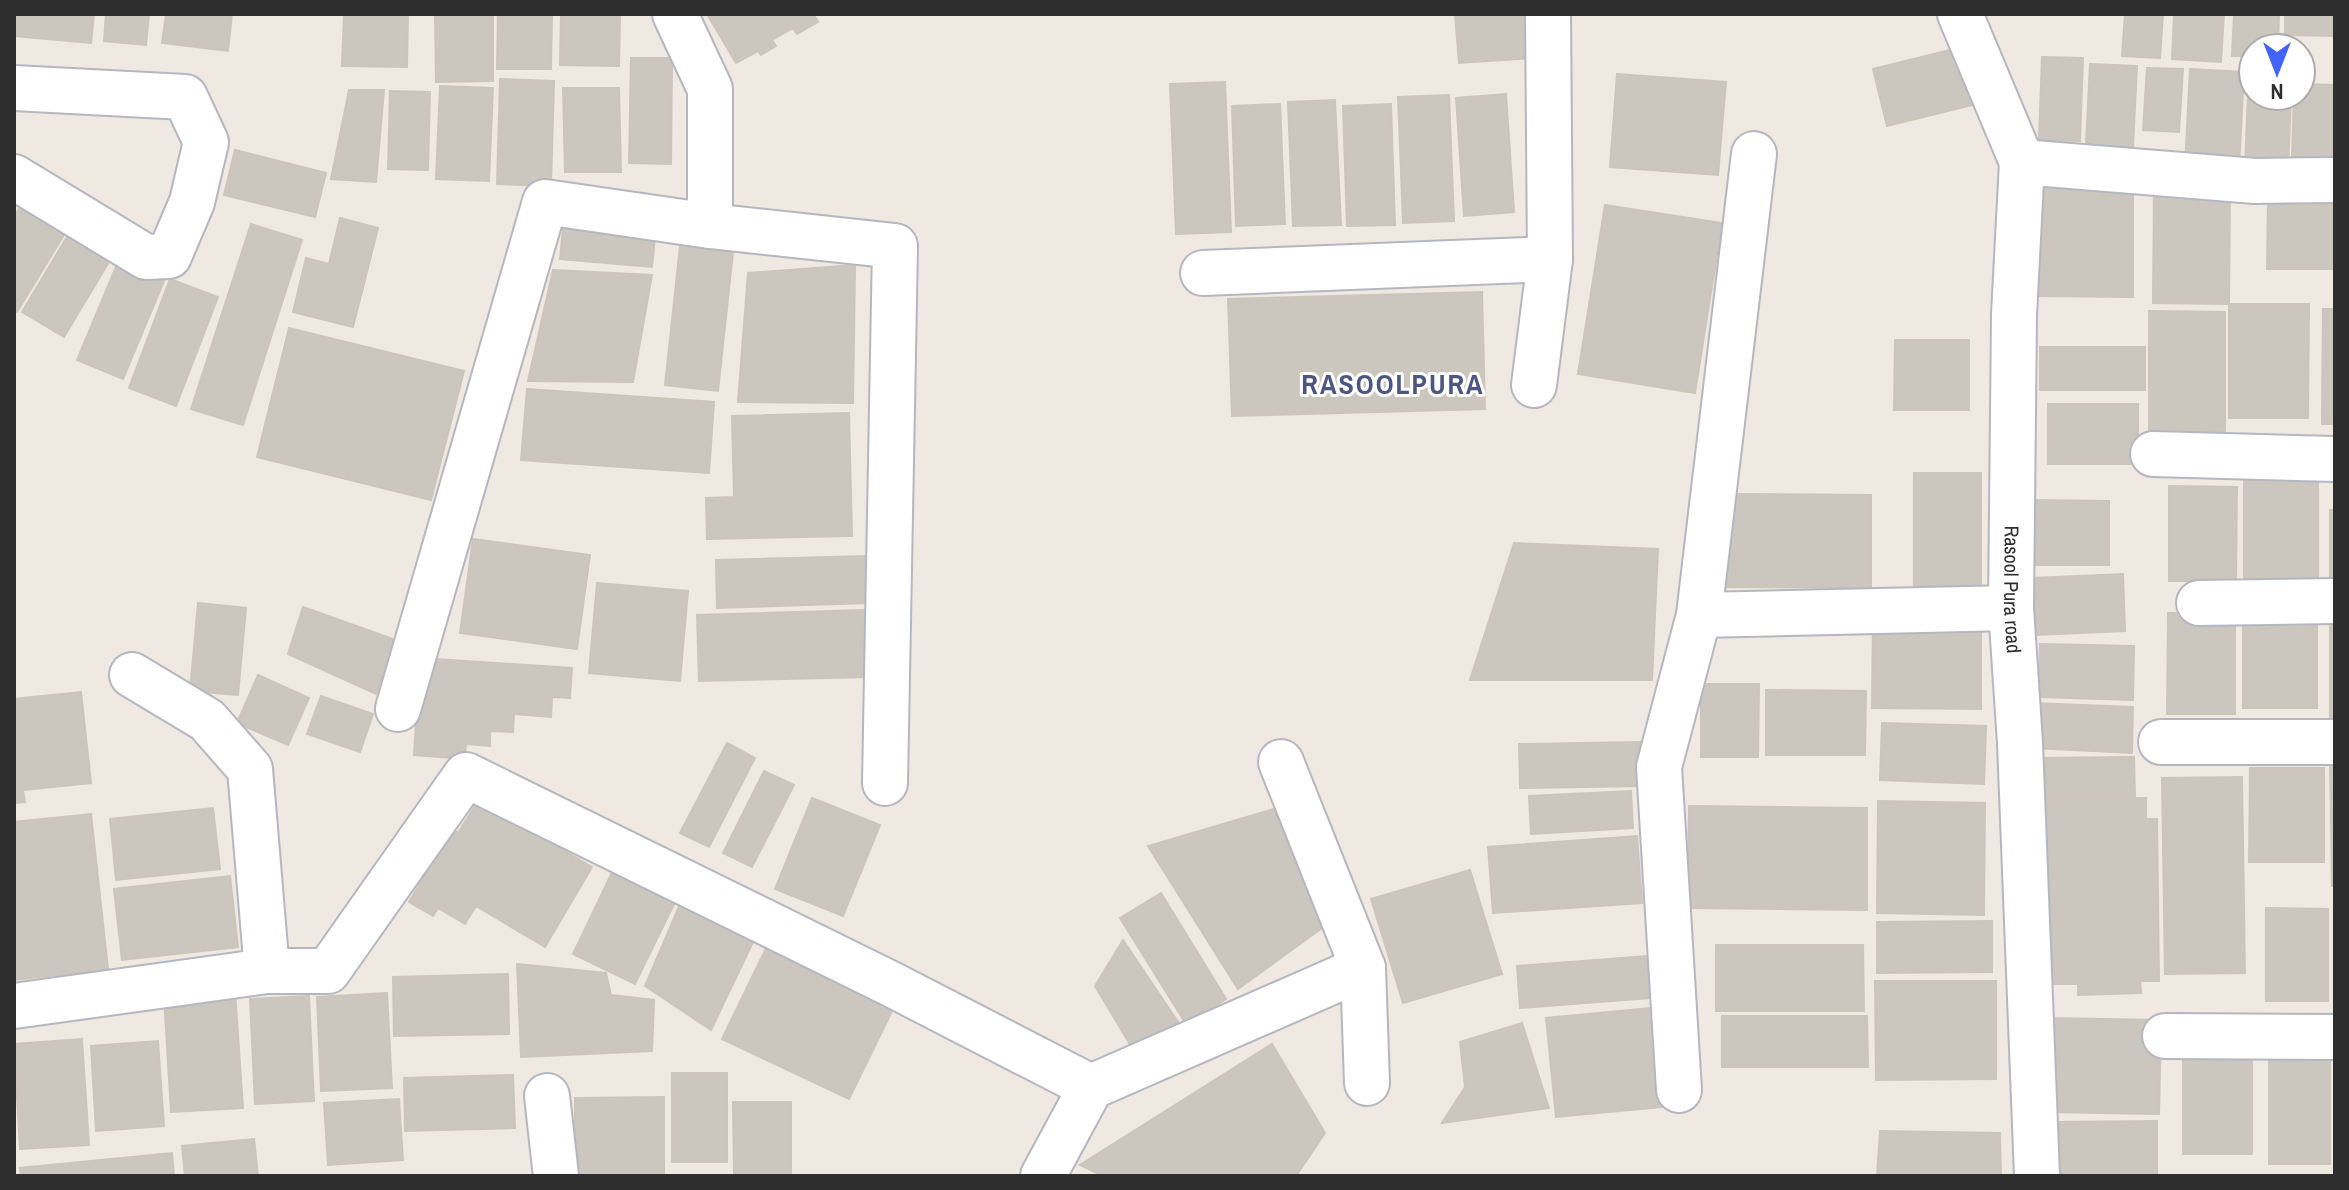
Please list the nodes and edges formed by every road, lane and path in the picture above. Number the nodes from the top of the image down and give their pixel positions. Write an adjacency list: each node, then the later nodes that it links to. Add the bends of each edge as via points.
1 (675, 14): 9 (street, via 710,89)
2 (1548, 14): 10 (street)
3 (1960, 14): 6 (street, Rasool Pura road)
4 (14, 88): 7 (street, via 185,97 206,142 192,202 169,256 146,257)
5 (1754, 154): 18 (street)
6 (2022, 162): 8 (street, via 2255,181); 17 (street, Rasool Pura road, via 2014,315)
7 (14, 177)
8 (2335, 180)
9 (710, 226): 20 (street, via 545,202); 24 (street, via 895,246)
10 (1550, 259): 11 (street); 12 (street)
11 (1203, 273)
12 (1534, 385)
13 (2153, 454): 14 (street)
14 (2335, 459)
15 (2335, 601): 16 (street)
16 (2199, 603)
17 (2011, 608): 18 (street); 36 (street, Rasool Pura road)
18 (1699, 615): 32 (street, via 1659,767)
19 (132, 675): 26 (street, via 207,720 250,769)
20 (398, 709)
21 (2161, 742): 22 (street)
22 (2335, 742)
23 (1281, 762): 25 (street)
24 (885, 783)
25 (1363, 968): 30 (street); 31 (street)
26 (267, 971): 27 (street); 31 (street, via 328,971 466,775)
27 (14, 1006)
28 (2165, 1036): 29 (street)
29 (2335, 1037)
30 (1367, 1083)
31 (1091, 1087): 35 (street)
32 (1679, 1090)
33 (547, 1096): 34 (street)
34 (556, 1176)
35 (1043, 1176)
36 (2037, 1176)

